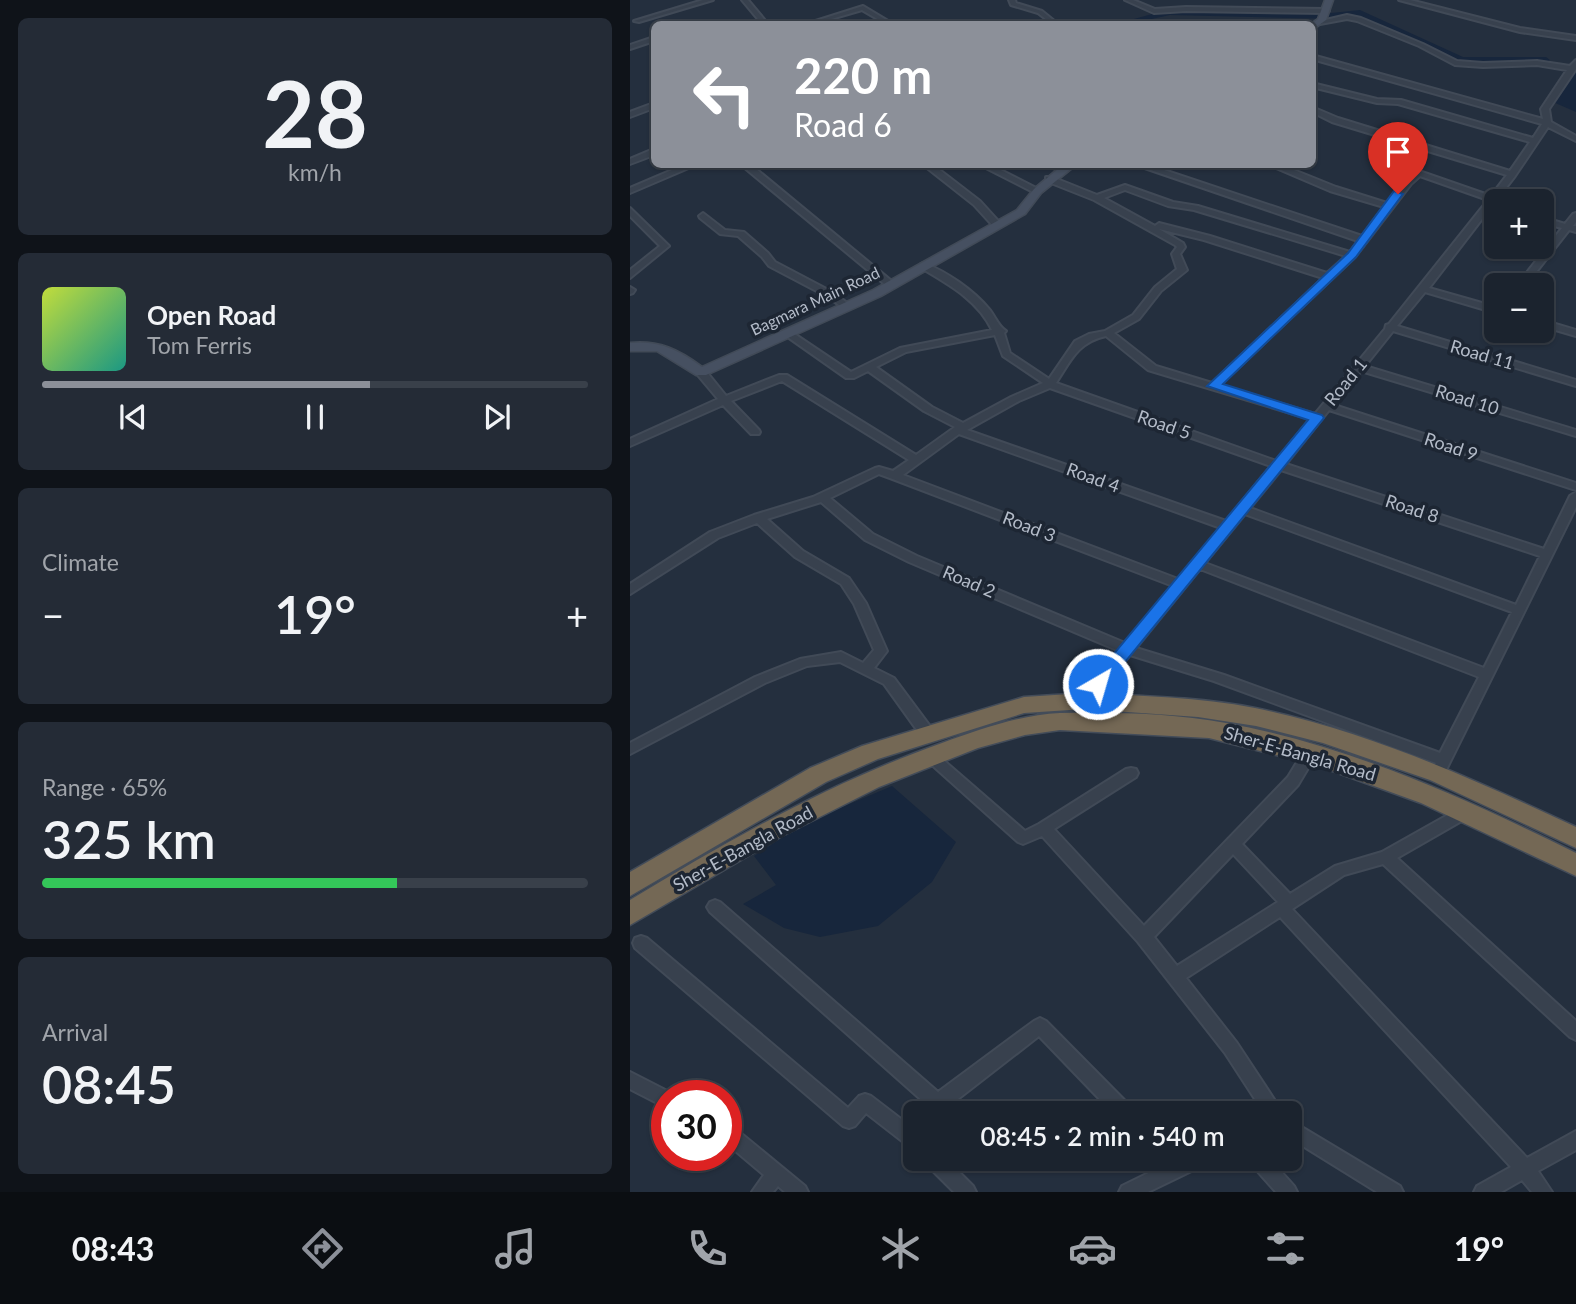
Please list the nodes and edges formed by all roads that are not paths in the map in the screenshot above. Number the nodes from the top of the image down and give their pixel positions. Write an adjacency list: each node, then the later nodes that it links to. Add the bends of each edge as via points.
1 (710, 0): 12 (street, via 637,21)
2 (745, 0): 8 (street)
3 (1013, 0): 11 (street, via 1013,4 1040,12)
4 (1128, 0): 7 (street, via 1154,11 1186,9)
5 (1329, 0): 7 (street)
6 (1402, 0): 13 (street, via 1520,30)
7 (1321, 19): 17 (street, via 1359,19 1455,63)
8 (762, 21)
9 (818, 21): 10 (street, via 863,8)
10 (885, 21)
11 (1051, 21)
12 (646, 27)
13 (1576, 38)
14 (651, 40): 15 (street)
15 (630, 47)
16 (1316, 58): 22 (street)
17 (1574, 65): 22 (street, Road 1, via 1545,109)
18 (1316, 86): 24 (street)
19 (651, 107): 21 (street)
20 (1316, 110): 34 (street, via 1335,120)
21 (630, 115)
22 (1547, 123): 23 (street); 24 (street, Road 1)
23 (1576, 139)
24 (1535, 141): 34 (street, Road 1)
25 (651, 153): 26 (street)
26 (630, 162)
27 (684, 168): 37 (street)
28 (749, 168): 56 (street)
29 (931, 168): 48 (street)
30 (990, 168): 38 (street)
31 (1066, 168): 35 (street, Bagmara Main Road)
32 (1149, 168): 50 (street)
33 (1282, 168): 41 (street)
34 (1512, 173): 36 (street, Road 1)
35 (1049, 179): 38 (street, Bagmara Main Road); 39 (street)
36 (1502, 189)
37 (631, 190)
38 (1038, 191): 48 (street, Bagmara Main Road, via 1021,212)
39 (1097, 198): 46 (street); 51 (street, via 1125,187)
40 (1484, 201): 41 (street, via 1419,173)
41 (1388, 206): 50 (street)
42 (630, 211): 54 (street, via 665,246)
43 (1484, 214): 57 (street, Road 1)
44 (703, 216): 58 (street, via 723,232 741,234 772,264)
45 (1576, 216): 49 (street)
46 (1143, 222): 55 (street); 64 (street, via 1179,243 1176,254 1182,270 1158,289 1136,317)
47 (1554, 223): 49 (street)
48 (998, 225): 52 (street, Bagmara Main Road)
49 (1573, 228): 53 (street)
50 (1365, 240): 51 (street)
51 (1352, 255): 55 (street)
52 (924, 266): 56 (street, Bagmara Main Road); 62 (street, Road 5, via 970,294)
53 (1532, 273)
54 (630, 275)
55 (1329, 276): 72 (street)
56 (891, 285): 58 (street, Bagmara Main Road)
57 (1423, 289): 59 (street); 60 (street, Road 1)
58 (846, 306): 63 (street, Bagmara Main Road)
59 (1484, 307)
60 (1389, 327): 68 (street, Road 1); 70 (street, Road 11)
61 (1554, 327): 65 (street)
62 (1001, 331): 67 (street, via 903,350); 71 (street, Road 5, via 1006,354)
63 (787, 333): 67 (street, via 850,376); 69 (street, Bagmara Main Road)
64 (1108, 333): 71 (street, via 1078,343); 72 (street, via 1152,368)
65 (1576, 333)
66 (631, 346): 69 (street, via 649,343 665,348)
67 (869, 367): 76 (street, Road 4)
68 (1359, 367): 74 (street, Road 1); 78 (street, Road 10)
69 (701, 372): 73 (street)
70 (1576, 383)
71 (1050, 384): 76 (street); 81 (street, Road 5)
72 (1214, 386): 75 (street)
73 (724, 400): 77 (street); 79 (street); 80 (street, via 783,377)
74 (1327, 406): 75 (street, Road 1); 83 (street, Road 9)
75 (1317, 418): 81 (street, Road 1)
76 (961, 429): 80 (street); 87 (street, Road 4)
77 (755, 432)
78 (1576, 433)
79 (630, 443)
80 (917, 460): 82 (street)
81 (1279, 465): 85 (street, Road 1); 88 (street, Road 8)
82 (894, 475): 84 (street, Road 3, via 879,470); 90 (street, Road 3)
83 (1575, 496): 88 (street)
84 (822, 497): 86 (street); 93 (street, Road 2, via 869,537 913,559)
85 (1242, 509): 87 (street, Road 1); 92 (street)
86 (758, 518): 91 (street, via 714,535); 94 (street, via 799,554 845,581 881,651)
87 (1228, 526): 89 (street, Road 1)
88 (1546, 554): 92 (street)
89 (1197, 564): 90 (street, Road 1); 95 (street)
90 (1180, 584): 93 (street, Road 1)
91 (630, 590)
92 (1518, 610): 95 (street)
93 (1126, 649): 96 (street, Road 1); 101 (street, via 1219,678)
94 (866, 668): 98 (street, via 889,681); 99 (street, via 841,657 805,662 760,680)
95 (1486, 674): 101 (street)
96 (1085, 701): 97 (highway, Sher-E-Bangla Road); 98 (highway, Sher-E-Bangla Road, via 1024,705)
97 (1197, 718): 98 (highway, Sher-E-Bangla Road, via 1027,726); 100 (highway, Sher-E-Bangla Road, via 1223,731); 101 (highway, Sher-E-Bangla Road, via 1256,717)
98 (928, 744): 104 (street, via 1023,838); 108 (highway, Sher-E-Bangla Road, via 821,805)
99 (630, 749)
100 (1310, 753): 103 (highway, Sher-E-Bangla Road); 106 (street, via 1293,781)
101 (1441, 766): 105 (highway, Sher-E-Bangla Road)
102 (1130, 773): 104 (street)
103 (1467, 811): 107 (street); 109 (highway, Sher-E-Bangla Road)
104 (1044, 828): 114 (street)
105 (1576, 838)
106 (1233, 844): 111 (street); 114 (street)
107 (1386, 857): 111 (street, via 1340,870); 117 (street)
108 (697, 859): 110 (highway, Sher-E-Bangla Road); 113 (highway, Sher-E-Bangla Road)
109 (1576, 865)
110 (630, 885)
111 (1285, 905): 116 (street); 128 (street)
112 (715, 907): 120 (street)
113 (630, 914)
114 (1144, 937): 116 (street)
115 (641, 943): 124 (street, via 849,1120 865,1102)
116 (1175, 976): 123 (street)
117 (1576, 1032)
118 (630, 1080): 119 (street)
119 (651, 1091)
120 (926, 1101)
121 (943, 1101): 122 (street, via 1040,1026)
122 (1113, 1101)
123 (1266, 1101)
124 (903, 1128)
125 (1302, 1135): 138 (street)
126 (1576, 1140): 128 (street)
127 (742, 1145): 132 (street)
128 (1525, 1168): 139 (street); 140 (street)
129 (945, 1171): 135 (street)
130 (1162, 1171): 136 (street)
131 (1269, 1171): 137 (street)
132 (776, 1174): 133 (street); 134 (street)
133 (761, 1192)
134 (799, 1192)
135 (967, 1192)
136 (1128, 1192)
137 (1288, 1192)
138 (1394, 1192)
139 (1483, 1192)
140 (1543, 1192)

